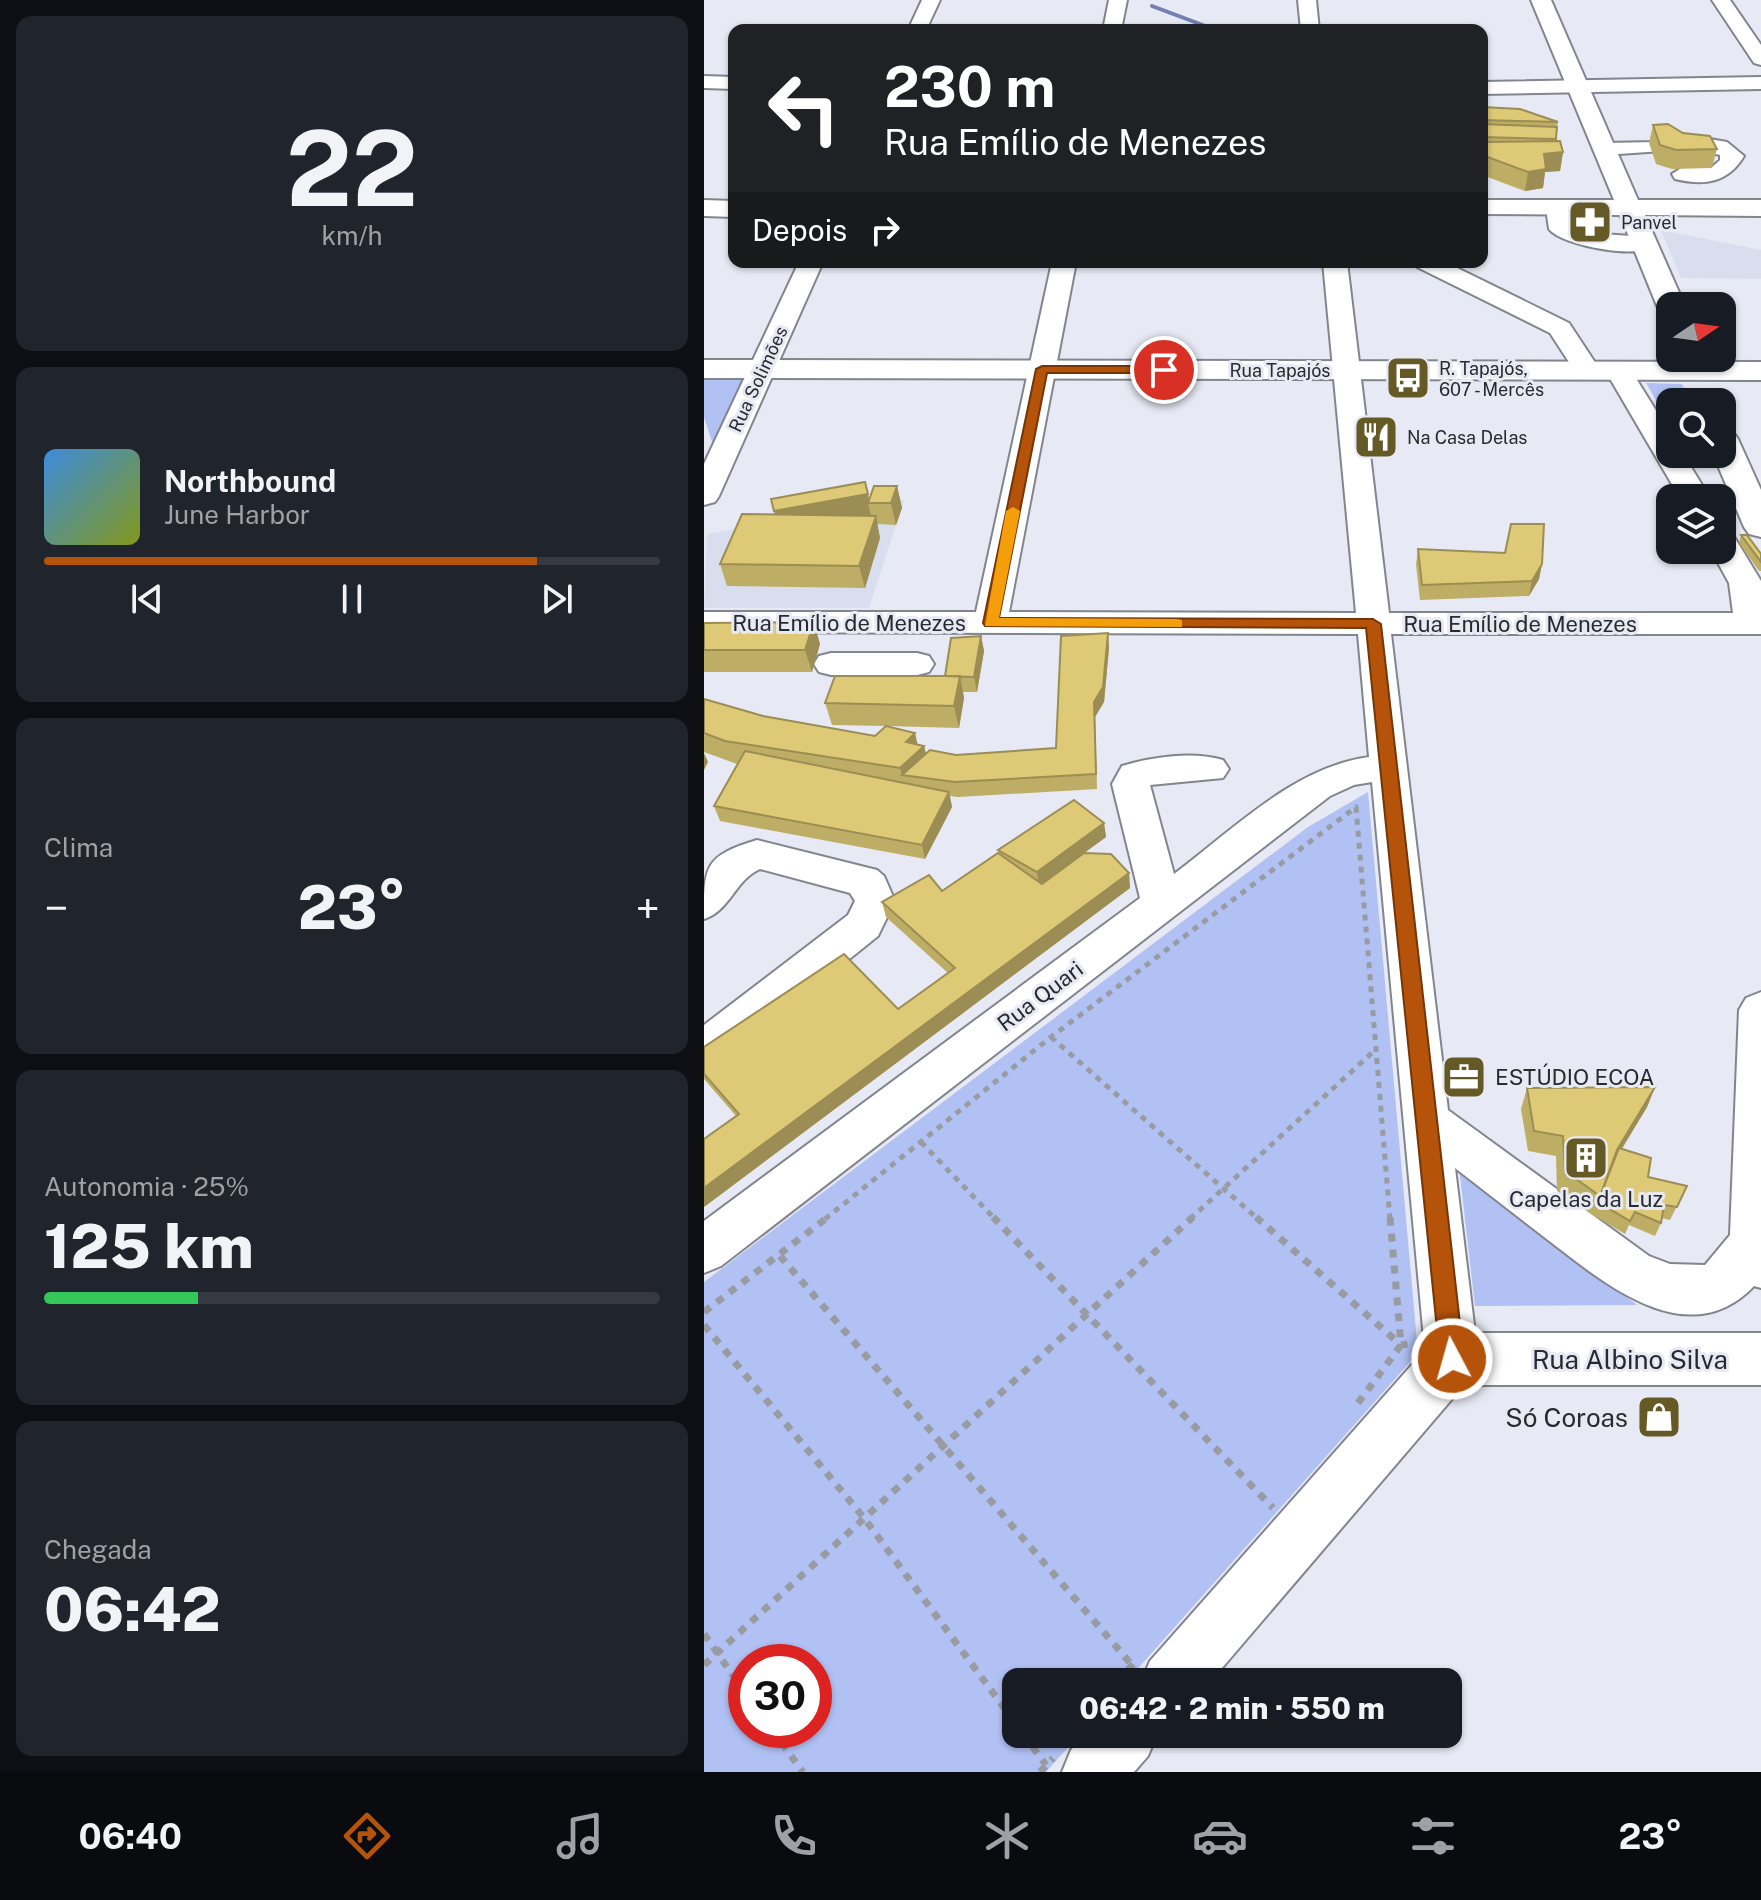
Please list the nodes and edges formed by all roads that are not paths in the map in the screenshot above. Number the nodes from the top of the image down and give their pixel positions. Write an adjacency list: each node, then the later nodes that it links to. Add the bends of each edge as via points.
1 (931, 0): 6 (street)
2 (1118, 0): 7 (street)
3 (1307, 0): 8 (street)
4 (1541, 0): 13 (main road)
5 (1721, 0): 9 (street)
6 (920, 24)
7 (1113, 24)
8 (1309, 24)
9 (1761, 59)
10 (704, 82): 11 (street)
11 (728, 83)
12 (1761, 83): 13 (street)
13 (1578, 86): 14 (street); 15 (main road)
14 (1488, 88)
15 (1604, 147): 16 (street, via 1712,145 1731,151 1726,169 1718,174); 20 (main road)
16 (1683, 174)
17 (1488, 207): 19 (main road)
18 (704, 208): 22 (main road)
19 (1557, 208): 20 (main road); 23 (street, via 1561,229 1574,237)
20 (1629, 208): 21 (main road); 23 (main road)
21 (1761, 208)
22 (728, 209)
23 (1645, 244): 28 (main road)
24 (808, 268): 32 (street, Rua Solimões)
25 (1063, 268): 33 (street)
26 (1336, 268): 34 (street)
27 (1438, 268): 35 (street, via 1560,328)
28 (1665, 292)
29 (1656, 367): 36 (main road, Rua Tapajós)
30 (1736, 368): 37 (main road, Rua Tapajós)
31 (704, 369): 32 (main road, Rua Tapajós)
32 (762, 369): 33 (main road, Rua Tapajós); 39 (street, Rua Solimões)
33 (1042, 369): 34 (main road, Rua Tapajós); 46 (street)
34 (1346, 370): 35 (main road, Rua Tapajós); 47 (street)
35 (1587, 370): 36 (main road, Rua Tapajós)
36 (1618, 370): 40 (street)
37 (1761, 371)
38 (1735, 468): 41 (main road)
39 (707, 473)
40 (1687, 484)
41 (1761, 527)
42 (1733, 564): 43 (street)
43 (1756, 612): 47 (street, Rua Emílio de Menezes)
44 (704, 622): 45 (street, Rua Emílio de Menezes)
45 (892, 623): 46 (street, Rua Emílio de Menezes); 49 (street)
46 (990, 623): 47 (street, Rua Emílio de Menezes)
47 (1373, 624): 51 (street)
48 (831, 664): 49 (street)
49 (878, 664): 50 (street)
50 (917, 664)
51 (1389, 767): 54 (street, Rua Quari, via 1331,778); 57 (street)
52 (1210, 769): 54 (street, via 1145,772 1135,775 1131,784)
53 (704, 904): 56 (street, via 732,865 757,854 863,881 875,901 864,925)
54 (1162, 904): 58 (street, Rua Quari)
55 (1761, 1010): 59 (street)
56 (704, 1049)
57 (1427, 1120): 59 (street, via 1652,1285 1704,1290 1722,1283); 60 (street)
58 (704, 1250)
59 (1758, 1254)
60 (1434, 1348): 61 (street, Rua Albino Silva); 62 (street)
61 (1761, 1359)
62 (1182, 1668)
63 (1114, 1748): 64 (street)
64 (1093, 1772)

